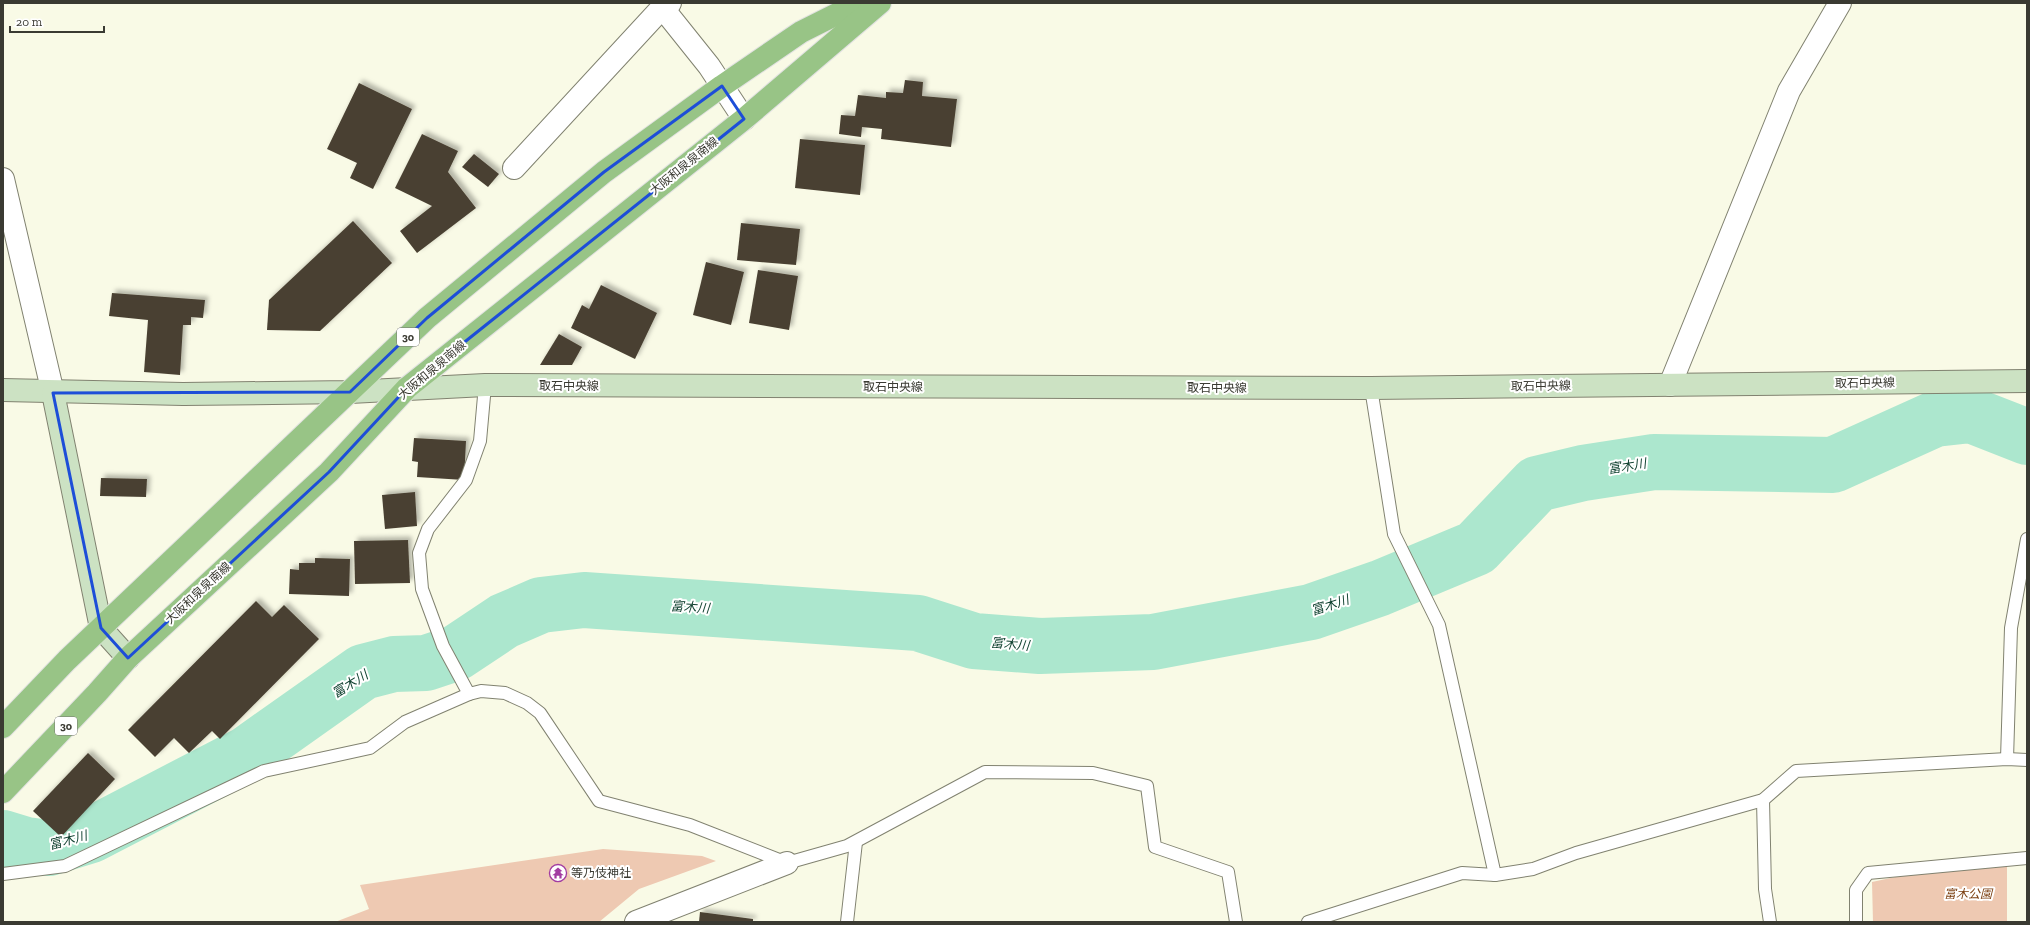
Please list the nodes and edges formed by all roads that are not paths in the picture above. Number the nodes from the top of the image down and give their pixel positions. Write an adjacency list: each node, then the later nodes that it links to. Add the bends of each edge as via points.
1 (859, 3): 5 (main road, 30, via 801,32)
2 (880, 3): 6 (main road, 大阪和泉泉南線 / 30)
3 (1840, 3): 11 (street, via 1789,91)
4 (668, 7): 5 (street); 7 (street, via 659,11)
5 (722, 86): 6 (street); 15 (main road, 30, via 598,177 427,318)
6 (744, 119): 12 (main road, 大阪和泉泉南線 / 30)
7 (514, 168)
8 (3, 179): 16 (street)
9 (2027, 381): 11 (street, 取石中央線)
10 (485, 385): 12 (street, 取石中央線); 13 (street, 取石中央線); 20 (lane, via 480,441 466,480 428,529 420,553 422,588 443,646)
11 (1670, 385): 13 (street, 取石中央線)
12 (407, 388): 15 (street, 取石中央線); 19 (main road, 大阪和泉泉南線 / 30, via 329,472)
13 (1371, 388): 30 (lane, via 1394,534 1439,625)
14 (3, 390): 16 (street, 取石中央線)
15 (350, 392): 16 (street, 取石中央線); 18 (main road, 30)
16 (53, 393): 18 (street)
17 (2027, 539): 22 (lane, via 2011,628)
18 (102, 628): 19 (street); 21 (main road, 30, via 67,660)
19 (128, 658): 24 (main road, 大阪和泉泉南線 / 30)
20 (469, 694): 28 (lane, via 481,691 505,693 527,703 540,713 599,801 690,825); 29 (lane, via 405,722 370,748 264,771 65,866)
21 (3, 727)
22 (2007, 759): 23 (lane); 25 (lane, via 1796,771)
23 (2027, 760)
24 (3, 792)
25 (1763, 800): 30 (lane, via 1576,853 1533,869); 35 (lane, via 1765,889)
26 (856, 842): 28 (lane); 32 (lane); 33 (lane, via 985,772 1093,773 1147,786 1155,847 1228,872)
27 (2027, 858): 36 (lane, via 1868,873 1856,890)
28 (787, 863): 31 (street)
29 (3, 874)
30 (1495, 875): 34 (lane, via 1462,873)
31 (636, 922)
32 (847, 922)
33 (1236, 922)
34 (1308, 922)
35 (1770, 922)
36 (1856, 922)

